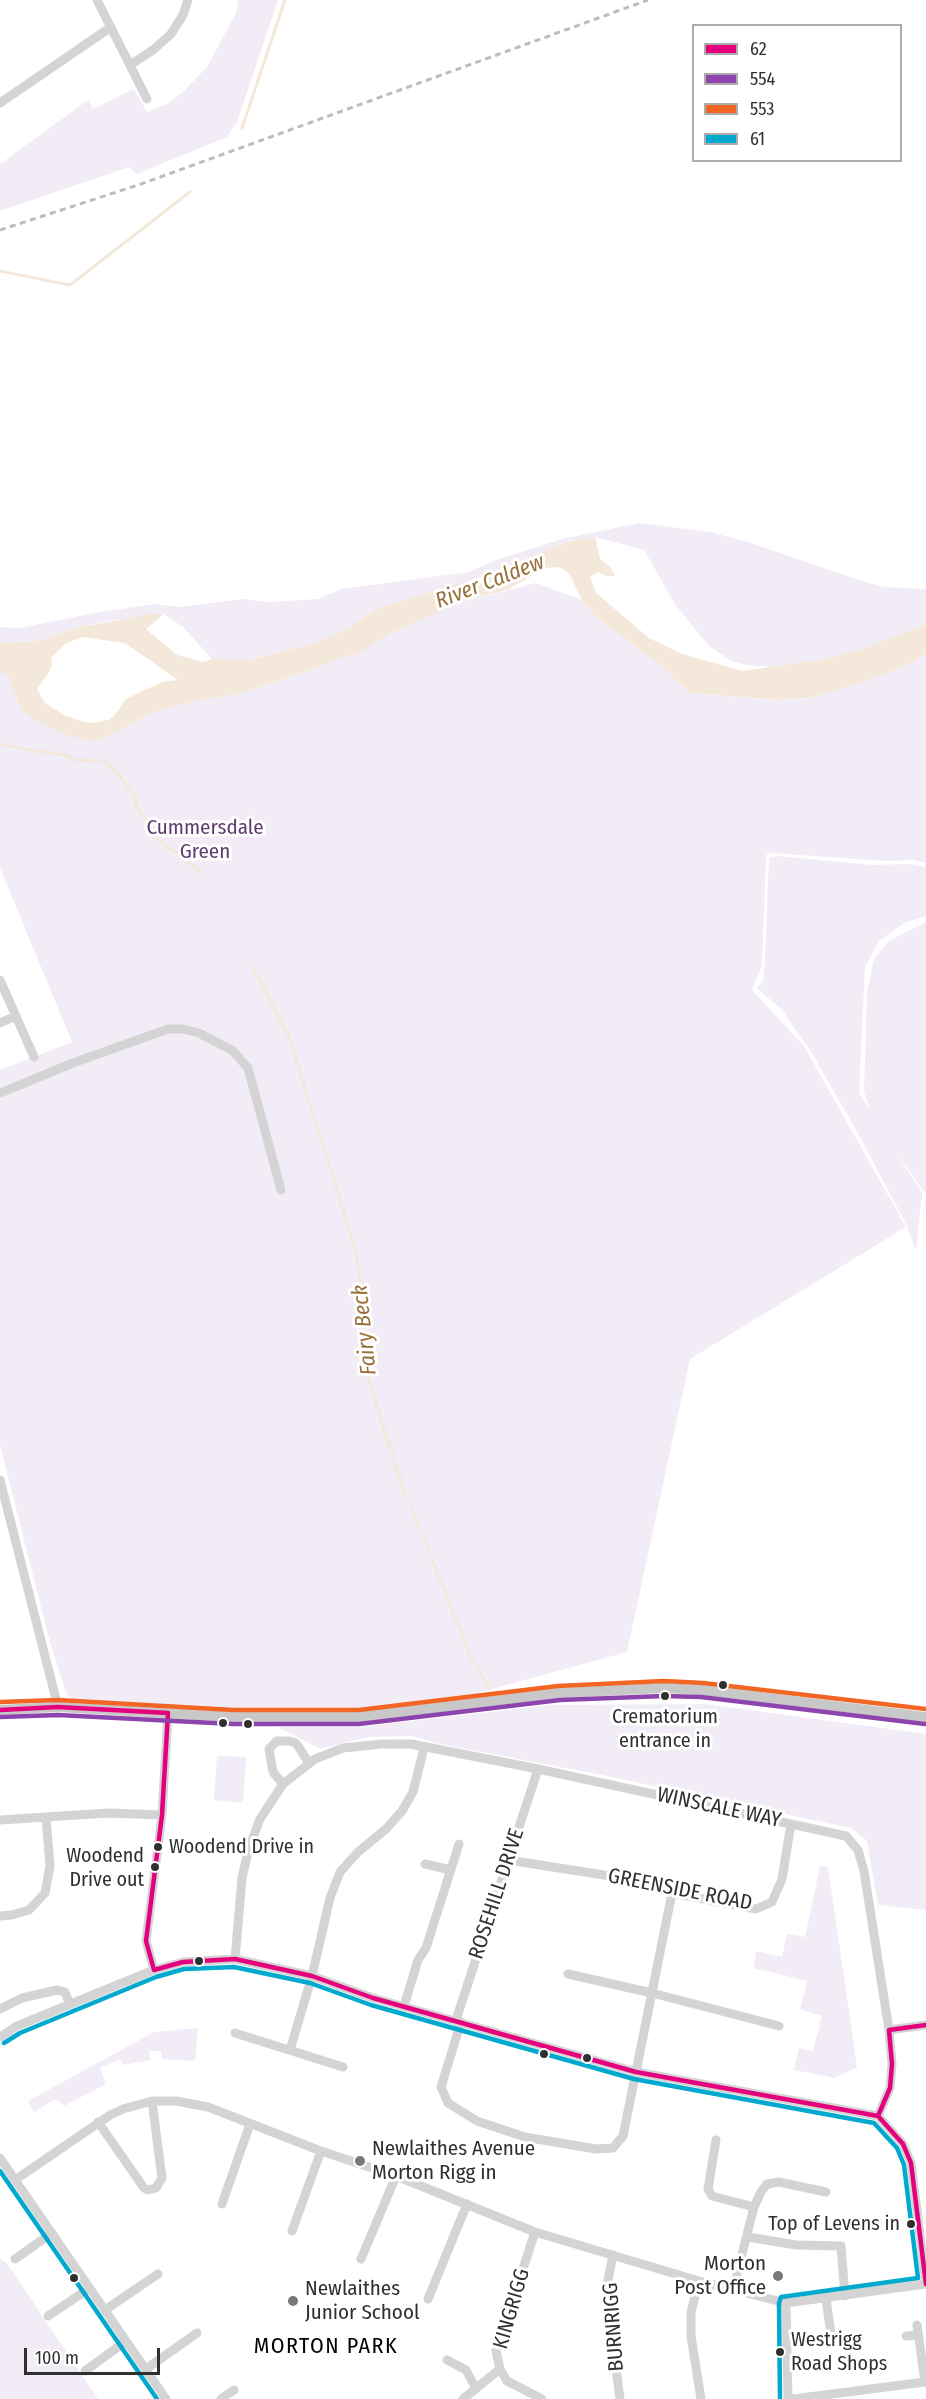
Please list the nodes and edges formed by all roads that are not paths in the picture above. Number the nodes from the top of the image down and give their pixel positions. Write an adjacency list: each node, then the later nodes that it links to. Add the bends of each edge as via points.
1 (97, 0): 3 (street)
2 (188, 0): 4 (street, via 171,34)
3 (111, 27): 4 (street); 6 (street)
4 (130, 65): 5 (street)
5 (147, 99)
6 (0, 103)
7 (0, 980): 8 (street)
8 (16, 1016): 9 (street); 10 (street)
9 (0, 1023)
10 (34, 1057)
11 (0, 1093): 12 (street, via 168,1029 199,1033 233,1051 248,1068)
12 (281, 1190)
13 (0, 1480): 14 (street)
14 (58, 1707): 15 (main road); 16 (main road)
15 (0, 1710)
16 (168, 1713): 17 (main road, via 257,1718 359,1717 559,1693 664,1688); 22 (street)
17 (926, 1717)
18 (424, 1748): 19 (street, WINSCALE WAY, via 382,1744 343,1748); 20 (street, WINSCALE WAY); 35 (street, via 413,1792 402,1811 340,1872)
19 (309, 1763): 21 (street, WINSCALE WAY); 21 (street, via 296,1743 277,1741 269,1749 273,1772)
20 (538, 1769): 25 (street, WINSCALE WAY); 27 (street, ROSEHILL DRIVE)
21 (283, 1784): 32 (street, WINSCALE WAY, via 260,1819 249,1848 242,1878)
22 (162, 1815): 23 (street, via 108,1813); 33 (street, via 147,1941)
23 (46, 1818): 24 (street); 31 (street, via 50,1866 45,1893 28,1910)
24 (0, 1820)
25 (791, 1824): 30 (street, GREENSIDE ROAD, via 782,1879 772,1902 756,1909); 43 (street, WINSCALE WAY, via 846,1836 858,1850)
26 (459, 1844): 29 (street)
27 (508, 1860): 30 (street, GREENSIDE ROAD, via 617,1877); 40 (street, ROSEHILL DRIVE)
28 (425, 1864): 29 (street)
29 (451, 1870): 38 (street)
30 (672, 1893): 36 (street)
31 (0, 1916)
32 (235, 1959): 33 (street, via 183,1962); 35 (street)
33 (154, 1970): 37 (street)
34 (568, 1974): 36 (street)
35 (312, 1976): 38 (street); 46 (street)
36 (652, 1993): 42 (street); 48 (street)
37 (70, 2005): 39 (street, via 65,1992 57,1990); 45 (street)
38 (405, 2006): 40 (street)
39 (0, 2008)
40 (458, 2021): 48 (street); 48 (street, ROSEHILL DRIVE, via 441,2087 448,2103 477,2121 525,2137 596,2149 613,2148 623,2136)
41 (926, 2025): 43 (street)
42 (779, 2026)
43 (889, 2030): 50 (street, WINSCALE WAY, via 890,2088)
44 (235, 2033): 46 (street)
45 (0, 2037)
46 (290, 2050): 47 (street)
47 (343, 2067)
48 (636, 2072): 50 (street)
49 (152, 2101): 51 (street, via 123,2109); 51 (street, via 162,2178 156,2188 144,2188); 52 (street, via 192,2103)
50 (878, 2116): 71 (street, via 903,2144 911,2163)
51 (98, 2122): 57 (street)
52 (250, 2124): 54 (street); 59 (street)
53 (716, 2140): 61 (street, via 708,2189 712,2196)
54 (321, 2151): 56 (street); 62 (street)
55 (0, 2158): 57 (street)
56 (396, 2176): 60 (street); 68 (street)
57 (15, 2180): 64 (street)
58 (826, 2192): 61 (street, via 779,2182 767,2184)
59 (222, 2204)
60 (467, 2204): 63 (street); 76 (street)
61 (754, 2207): 65 (street)
62 (292, 2231)
63 (535, 2232): 66 (street); 86 (street, KINGRIGG, via 496,2351)
64 (52, 2233): 67 (street); 72 (street)
65 (748, 2237): 73 (street); 74 (street, via 796,2245 841,2246)
66 (613, 2255): 70 (street); 95 (street, BURNRIGG, via 606,2290)
67 (15, 2259)
68 (361, 2259)
69 (158, 2274): 78 (street)
70 (699, 2281): 73 (street); 96 (street, via 691,2312 691,2336)
71 (926, 2284): 74 (street)
72 (90, 2288): 78 (street); 79 (street)
73 (733, 2289): 77 (street)
74 (845, 2296): 75 (street)
75 (826, 2299): 77 (street); 82 (street, via 832,2342)
76 (428, 2300)
77 (786, 2303): 97 (street)
78 (105, 2310): 83 (street)
79 (48, 2316)
80 (197, 2333): 85 (street)
81 (906, 2336): 90 (street, via 918,2330 924,2382)
82 (846, 2340)
83 (126, 2341): 85 (street); 87 (street)
84 (447, 2360): 88 (street, via 466,2370)
85 (146, 2369): 91 (street)
86 (500, 2370): 88 (street); 94 (street, KINGRIGG, via 507,2381)
87 (85, 2371)
88 (476, 2389): 93 (street)
89 (234, 2390): 92 (street)
90 (865, 2394): 98 (street)
91 (166, 2399)
92 (221, 2399)
93 (464, 2399)
94 (542, 2399)
95 (620, 2399)
96 (701, 2399)
97 (788, 2399)
98 (794, 2399)

